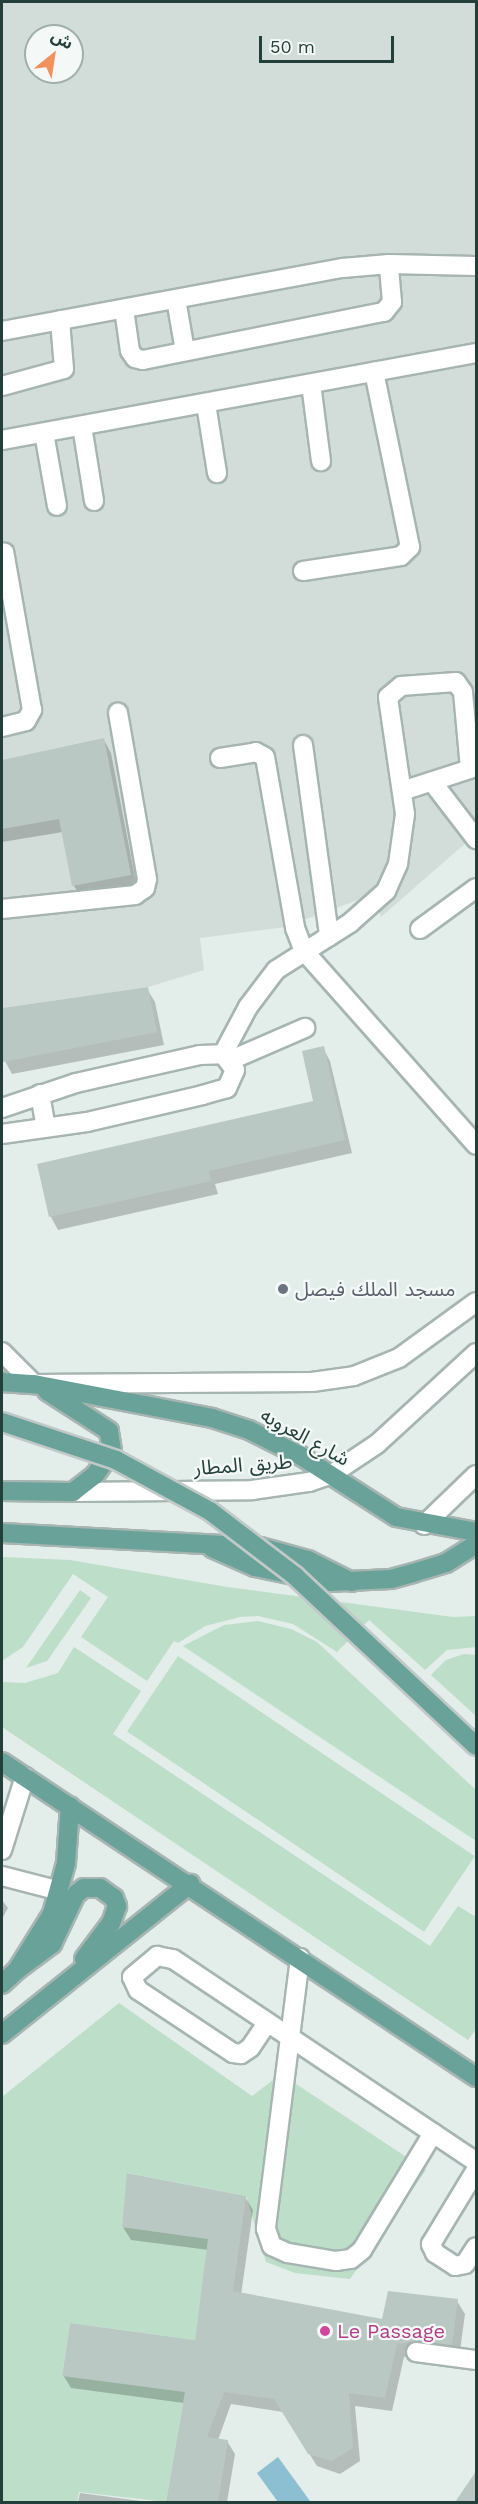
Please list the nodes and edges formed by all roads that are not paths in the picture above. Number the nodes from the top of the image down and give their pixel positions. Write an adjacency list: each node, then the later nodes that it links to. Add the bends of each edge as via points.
1 (389, 264): 2 (street); 3 (street, via 343,268); 7 (street, via 392,302 384,312)
2 (477, 266)
3 (176, 299): 4 (street); 7 (street)
4 (124, 309): 5 (street); 7 (street, via 130,351 135,358)
5 (60, 320): 6 (street); 11 (street, via 64,369)
6 (2, 331)
7 (185, 351)
8 (477, 353): 9 (street)
9 (374, 372): 10 (street); 21 (street, via 410,547 401,556)
10 (311, 384): 12 (street); 16 (street)
11 (2, 386)
12 (206, 404): 13 (street); 17 (street)
13 (82, 426): 14 (street); 18 (street)
14 (44, 433): 15 (street); 19 (street)
15 (2, 440)
16 (321, 461)
17 (217, 473)
18 (94, 501)
19 (57, 506)
20 (4, 552): 23 (street, via 32,710 26,721)
21 (303, 571)
22 (118, 712): 30 (street, via 147,879 145,888 135,895)
23 (2, 727)
24 (303, 745): 32 (street)
25 (220, 758): 33 (street, via 256,752 266,757 295,928)
26 (433, 783): 27 (street); 27 (street, via 464,774 471,766 463,692 450,680 401,686 388,697); 28 (street)
27 (402, 791): 32 (street, via 404,841 394,878 377,902)
28 (477, 839)
29 (477, 888): 31 (street)
30 (2, 909)
31 (420, 929)
32 (329, 936): 33 (street)
33 (304, 951): 35 (street, via 266,981); 40 (street)
34 (305, 1028): 35 (street)
35 (227, 1057): 36 (street, via 200,1055); 38 (street, via 235,1070 227,1088)
36 (40, 1094): 37 (street); 38 (street)
37 (2, 1108)
38 (46, 1127): 39 (street)
39 (2, 1134)
40 (477, 1145)
41 (477, 1302): 45 (street, via 399,1358 354,1376 312,1382)
42 (2, 1352): 45 (street)
43 (477, 1353): 47 (street, طريق المطار, via 378,1444)
44 (2, 1382): 45 (main road)
45 (34, 1384): 47 (main road, شارع العروبه, via 212,1418 249,1430); 50 (main road, via 101,1424 112,1437 107,1460)
46 (2, 1422): 55 (main road, bridge, via 116,1460 210,1510 295,1576)
47 (332, 1474): 50 (street, طريق المطار, via 309,1482 252,1490); 51 (main road, شارع العروبه, via 386,1512)
48 (477, 1475): 51 (street)
49 (2, 1491): 50 (main road, طريق المطار)
50 (73, 1492)
51 (424, 1525): 52 (main road, شارع العروبه)
52 (477, 1532)
53 (2, 1533): 54 (main road, via 209,1547 280,1574 328,1582 413,1573 446,1563)
54 (477, 1544)
55 (477, 1746)
56 (2, 1762): 57 (main road)
57 (25, 1776): 58 (main road); 59 (street)
58 (70, 1806): 61 (main road); 62 (main road)
59 (2, 1850)
60 (2, 1876): 62 (street)
61 (190, 1884): 63 (main road); 65 (main road)
62 (60, 1891): 64 (main road, via 40,1938)
63 (300, 1958): 69 (street); 70 (main road)
64 (17, 1970): 65 (main road, via 52,1944 76,1894 84,1888 100,1888 114,1898 115,1916); 66 (main road)
65 (71, 1977): 68 (main road)
66 (2, 1984)
67 (267, 2023): 67 (street, via 168,1957 153,1958 132,1977 138,1990 233,2053 241,2054 250,2048); 69 (street)
68 (2, 2034)
69 (291, 2039): 71 (street); 71 (street, via 266,2229 272,2246 279,2251 336,2261 358,2255)
70 (477, 2077)
71 (433, 2133): 72 (street)
72 (477, 2162)
73 (477, 2170): 74 (street, via 431,2244 435,2253 455,2266 465,2264)
74 (477, 2247)
75 (417, 2352): 76 (street)
76 (477, 2360)

